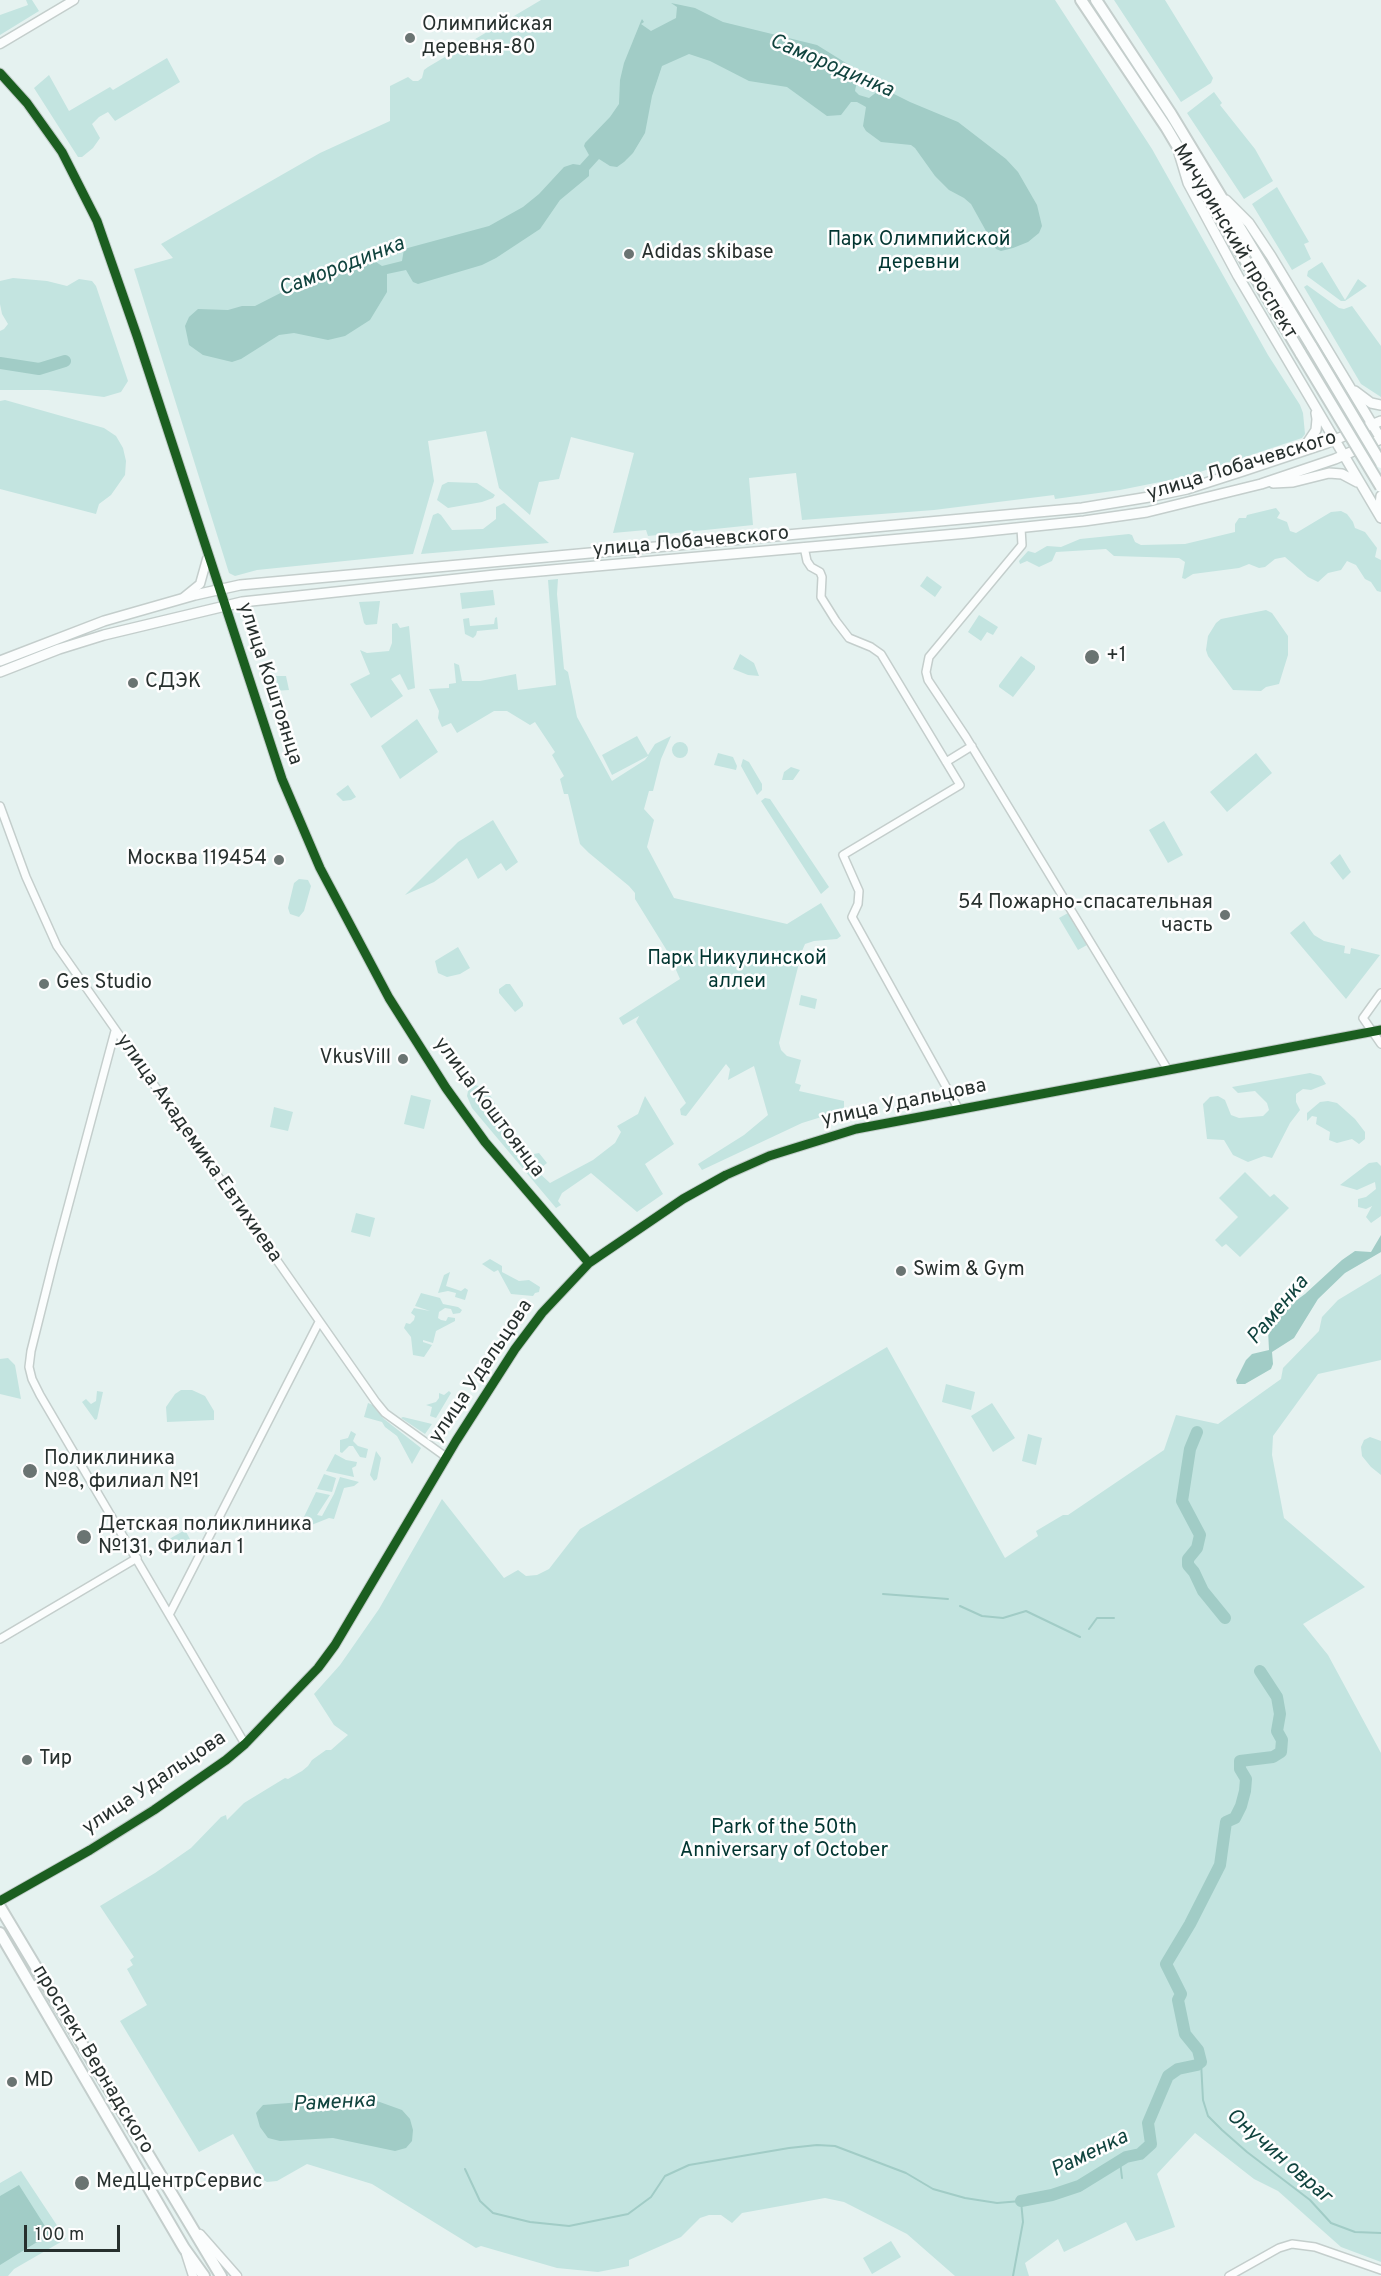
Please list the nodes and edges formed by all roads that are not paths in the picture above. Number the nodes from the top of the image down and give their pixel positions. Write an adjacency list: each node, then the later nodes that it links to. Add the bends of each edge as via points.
1 (74, 0): 4 (street)
2 (1081, 0): 6 (main road, Мичуринский проспект)
3 (1096, 0): 7 (main road, Мичуринский проспект)
4 (0, 44)
5 (0, 73): 29 (street, улица Коштоянца, via 62,152 97,221)
6 (1178, 150): 9 (main road, via 1188,183); 21 (main road, Мичуринский проспект, bridge)
7 (1220, 194): 8 (main road, via 1249,223); 18 (main road, Мичуринский проспект, bridge)
8 (1337, 366): 9 (main road, via 1337,381 1330,393 1316,394); 10 (main road)
9 (1303, 386): 11 (main road)
10 (1352, 389): 12 (main road, via 1371,403); 13 (main road)
11 (1310, 399): 15 (main road); 16 (main road, via 1317,425)
12 (1381, 405)
13 (1377, 423): 14 (main road); 15 (main road, улица Лобачевского)
14 (1381, 439): 17 (main road, улица Лобачевского)
15 (1335, 440): 16 (main road, улица Лобачевского); 17 (main road)
16 (1302, 451): 25 (main road, улица Лобачевского, via 1187,489 1082,508)
17 (1345, 455): 19 (main road, улица Лобачевского); 20 (main road)
18 (1381, 463)
19 (1261, 484): 20 (main road, via 1293,482 1329,473 1349,476); 24 (main road, улица Лобачевского, via 1147,512)
20 (1361, 485): 23 (main road)
21 (1381, 487)
22 (1381, 496): 23 (main road)
23 (1380, 516)
24 (1021, 528): 26 (main road, улица Лобачевского); 36 (street, via 1022,544 927,664 928,680)
25 (759, 537): 27 (street, via 767,543); 28 (main road, улица Лобачевского)
26 (804, 547): 27 (main road, улица Лобачевского); 37 (street, via 810,567 820,572 821,597 836,621 849,638 881,654)
27 (760, 551): 30 (main road, улица Лобачевского)
28 (590, 553): 30 (street, via 583,562); 31 (main road, улица Лобачевского)
29 (208, 555): 31 (street, улица Коштоянца); 32 (street, via 200,585)
30 (592, 567): 33 (main road, улица Лобачевского, via 300,594)
31 (218, 590): 32 (main road, улица Лобачевского); 33 (street, улица Коштоянца)
32 (182, 599): 34 (main road, улица Лобачевского, via 104,621)
33 (224, 605): 35 (main road, улица Лобачевского, via 104,635); 46 (street, улица Коштоянца, via 282,779 320,868 389,998 474,1127)
34 (0, 661)
35 (0, 672)
36 (972, 746): 37 (street); 44 (street)
37 (946, 762): 45 (street, via 960,785 843,855 859,891 852,916)
38 (0, 806): 41 (street, улица Академика Евтихиева, via 57,946)
39 (1381, 993): 42 (street, via 1364,1018)
40 (1381, 1030): 42 (street, улица Удальцова)
41 (115, 1031): 47 (street, улица Академика Евтихиева); 49 (street, via 28,1367 40,1395)
42 (1371, 1032): 43 (street); 44 (street, улица Удальцова)
43 (1381, 1044)
44 (1168, 1070): 45 (street, улица Удальцова)
45 (959, 1110): 46 (street, улица Удальцова, via 856,1129 769,1156 686,1197)
46 (589, 1263): 48 (street, улица Удальцова, via 532,1325)
47 (319, 1322): 48 (street, улица Академика Евтихиева, via 385,1413); 50 (street)
48 (446, 1457): 52 (street, улица Удальцова, via 335,1645)
49 (137, 1558): 50 (street); 51 (street)
50 (170, 1613): 52 (street)
51 (0, 1639)
52 (245, 1744): 53 (street, улица Удальцова, via 154,1810)
53 (0, 1901)
54 (0, 1908): 56 (main road, проспект Вернадского)
55 (0, 1933): 57 (main road, проспект Вернадского)
56 (189, 2223): 61 (main road, проспект Вернадского); 62 (street)
57 (184, 2248): 59 (street); 60 (main road, проспект Вернадского)
58 (1381, 2270): 63 (street, via 1315,2247 1292,2244)
59 (193, 2276)
60 (204, 2276)
61 (221, 2276)
62 (237, 2276)
63 (1229, 2276)

